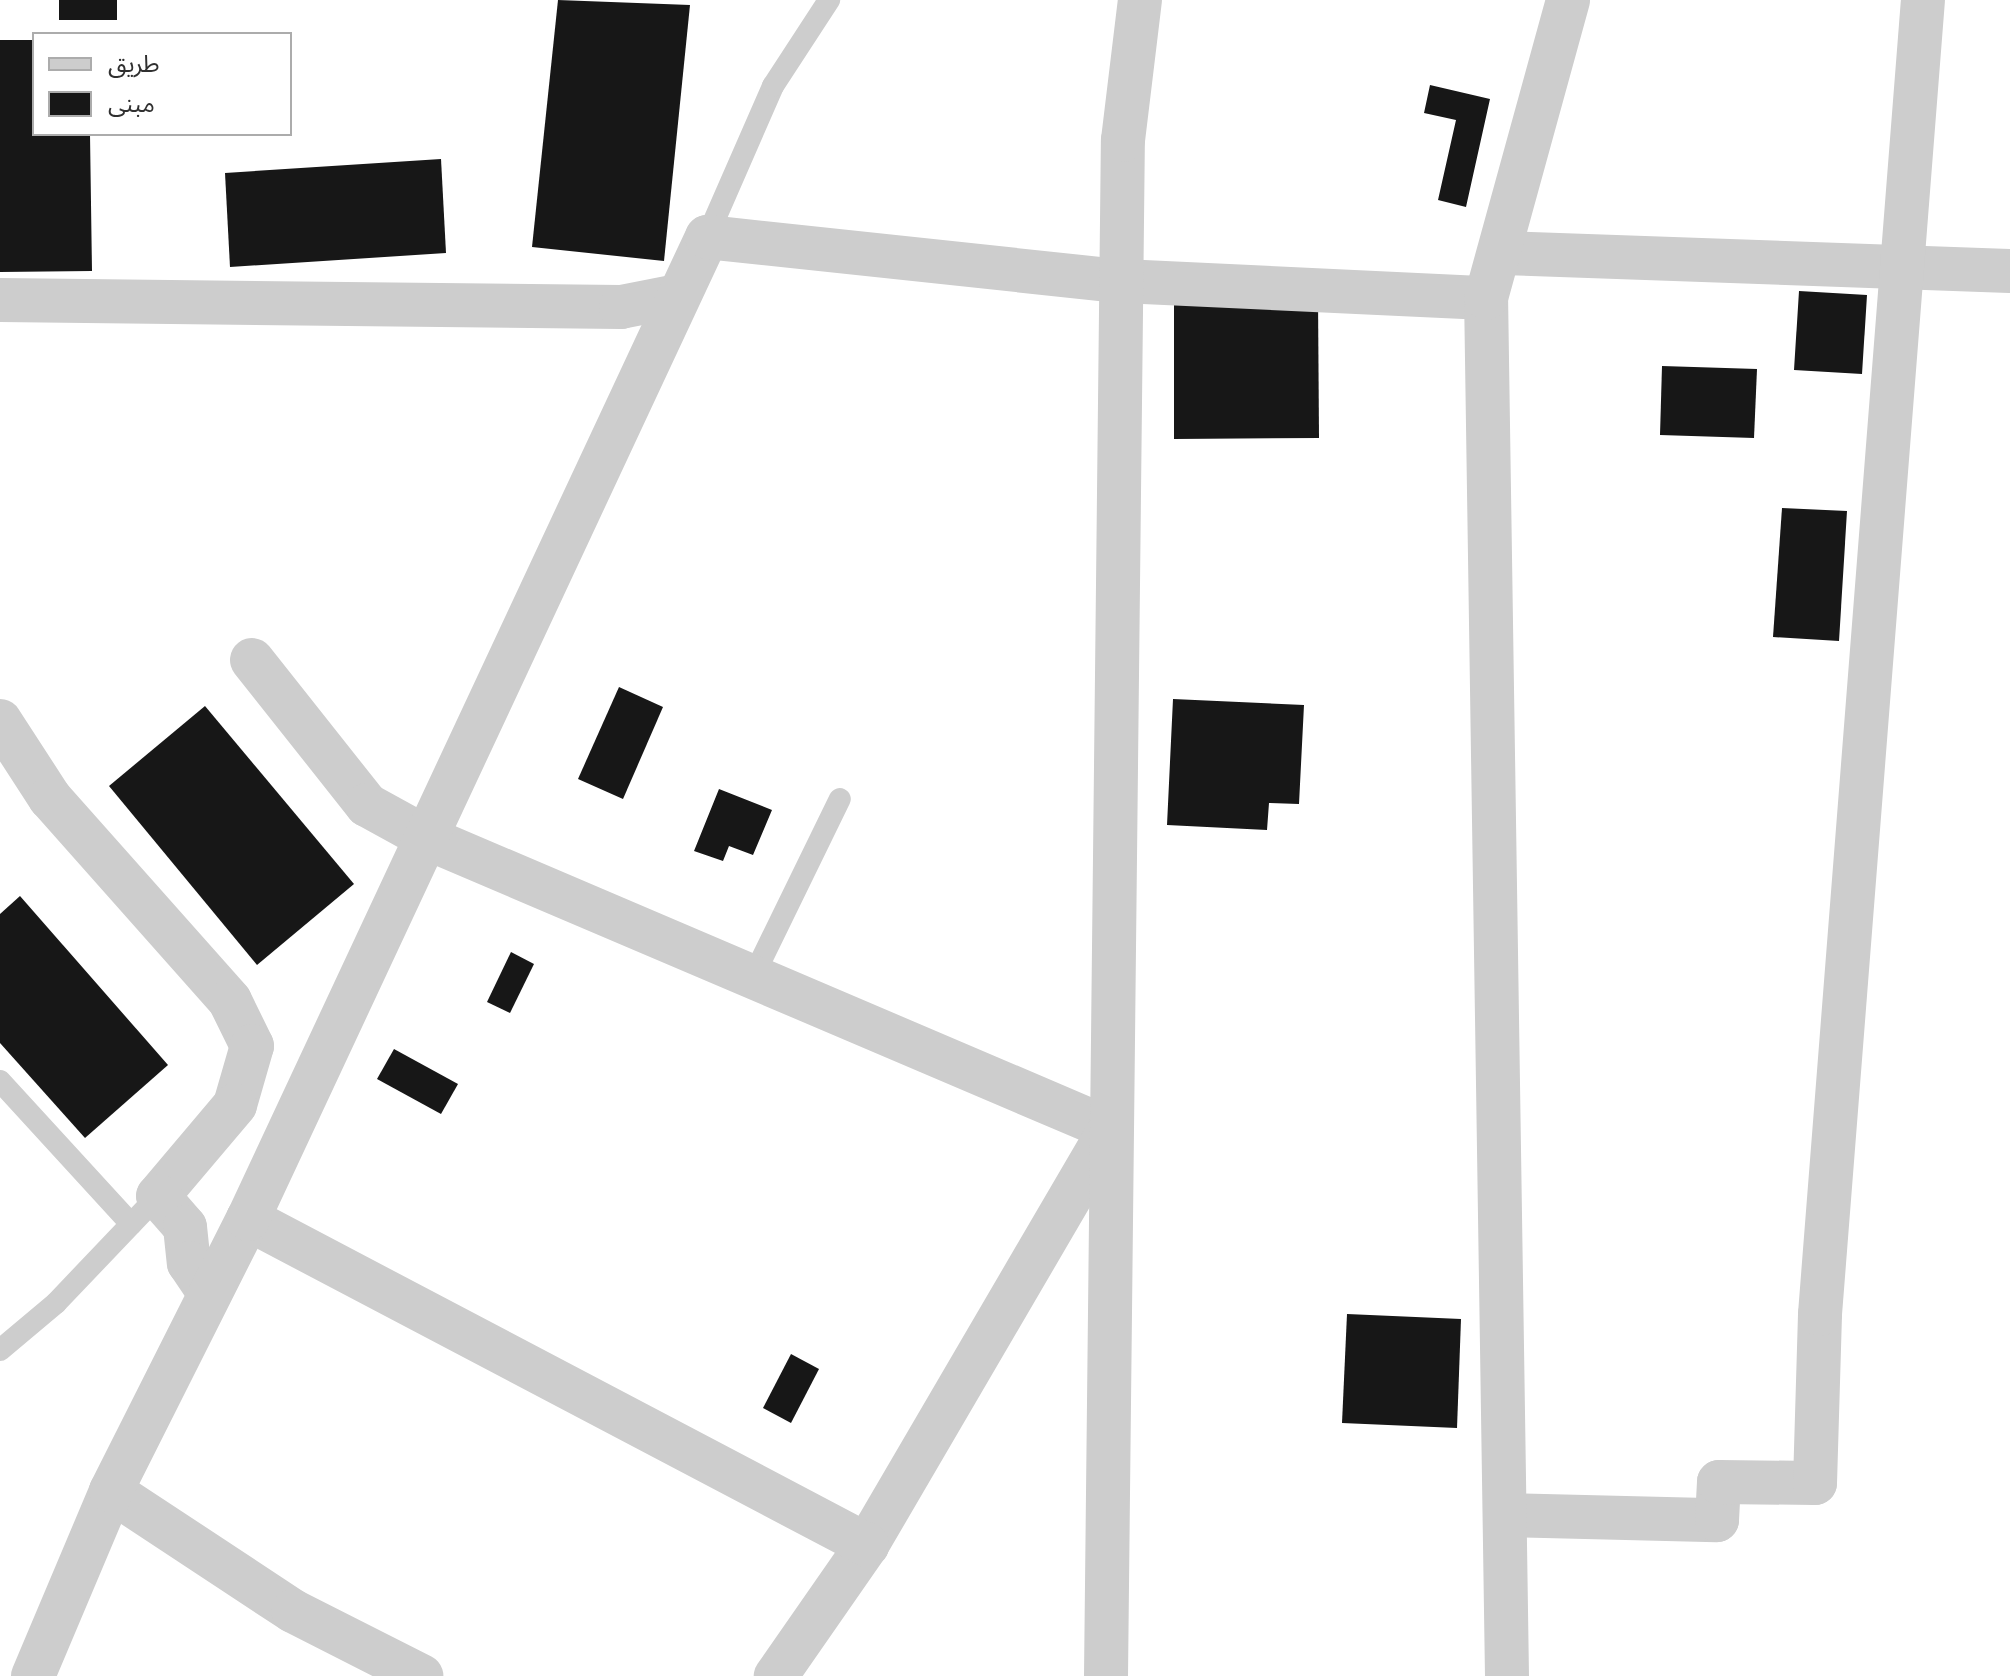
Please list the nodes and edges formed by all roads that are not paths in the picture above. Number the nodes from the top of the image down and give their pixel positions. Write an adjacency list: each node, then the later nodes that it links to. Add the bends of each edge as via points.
1 (829, 0): 5 (lane, via 773,86)
2 (1140, 0): 9 (street, via 1123,140)
3 (1568, 0): 6 (street)
4 (1923, 0): 7 (street)
5 (707, 237): 9 (street); 10 (street)
6 (1502, 253): 7 (street); 11 (street)
7 (1903, 267): 8 (street); 25 (street, via 1820,1314 1815,1483 1719,1482 1717,1520)
8 (2010, 271)
9 (1122, 281): 11 (street); 19 (street)
10 (677, 296): 12 (street, via 621,307); 16 (street)
11 (1486, 298): 25 (street)
12 (0, 300)
13 (252, 660): 16 (street, via 367,805)
14 (0, 721): 20 (street, via 50,798 230,1001 252,1046 235,1105)
15 (840, 799): 17 (lane)
16 (427, 838): 17 (street); 21 (street)
17 (753, 977): 19 (street)
18 (0, 1081): 20 (lane)
19 (1110, 1129): 26 (street); 30 (street)
20 (144, 1210): 22 (street, via 185,1227 189,1263); 23 (lane, via 56,1303)
21 (248, 1219): 22 (street); 26 (street)
22 (210, 1294): 24 (street)
23 (0, 1350)
24 (111, 1491): 27 (street); 28 (street, via 293,1611)
25 (1505, 1515): 31 (street)
26 (867, 1545): 29 (street)
27 (33, 1676)
28 (421, 1676)
29 (776, 1676)
30 (1106, 1676)
31 (1507, 1676)

